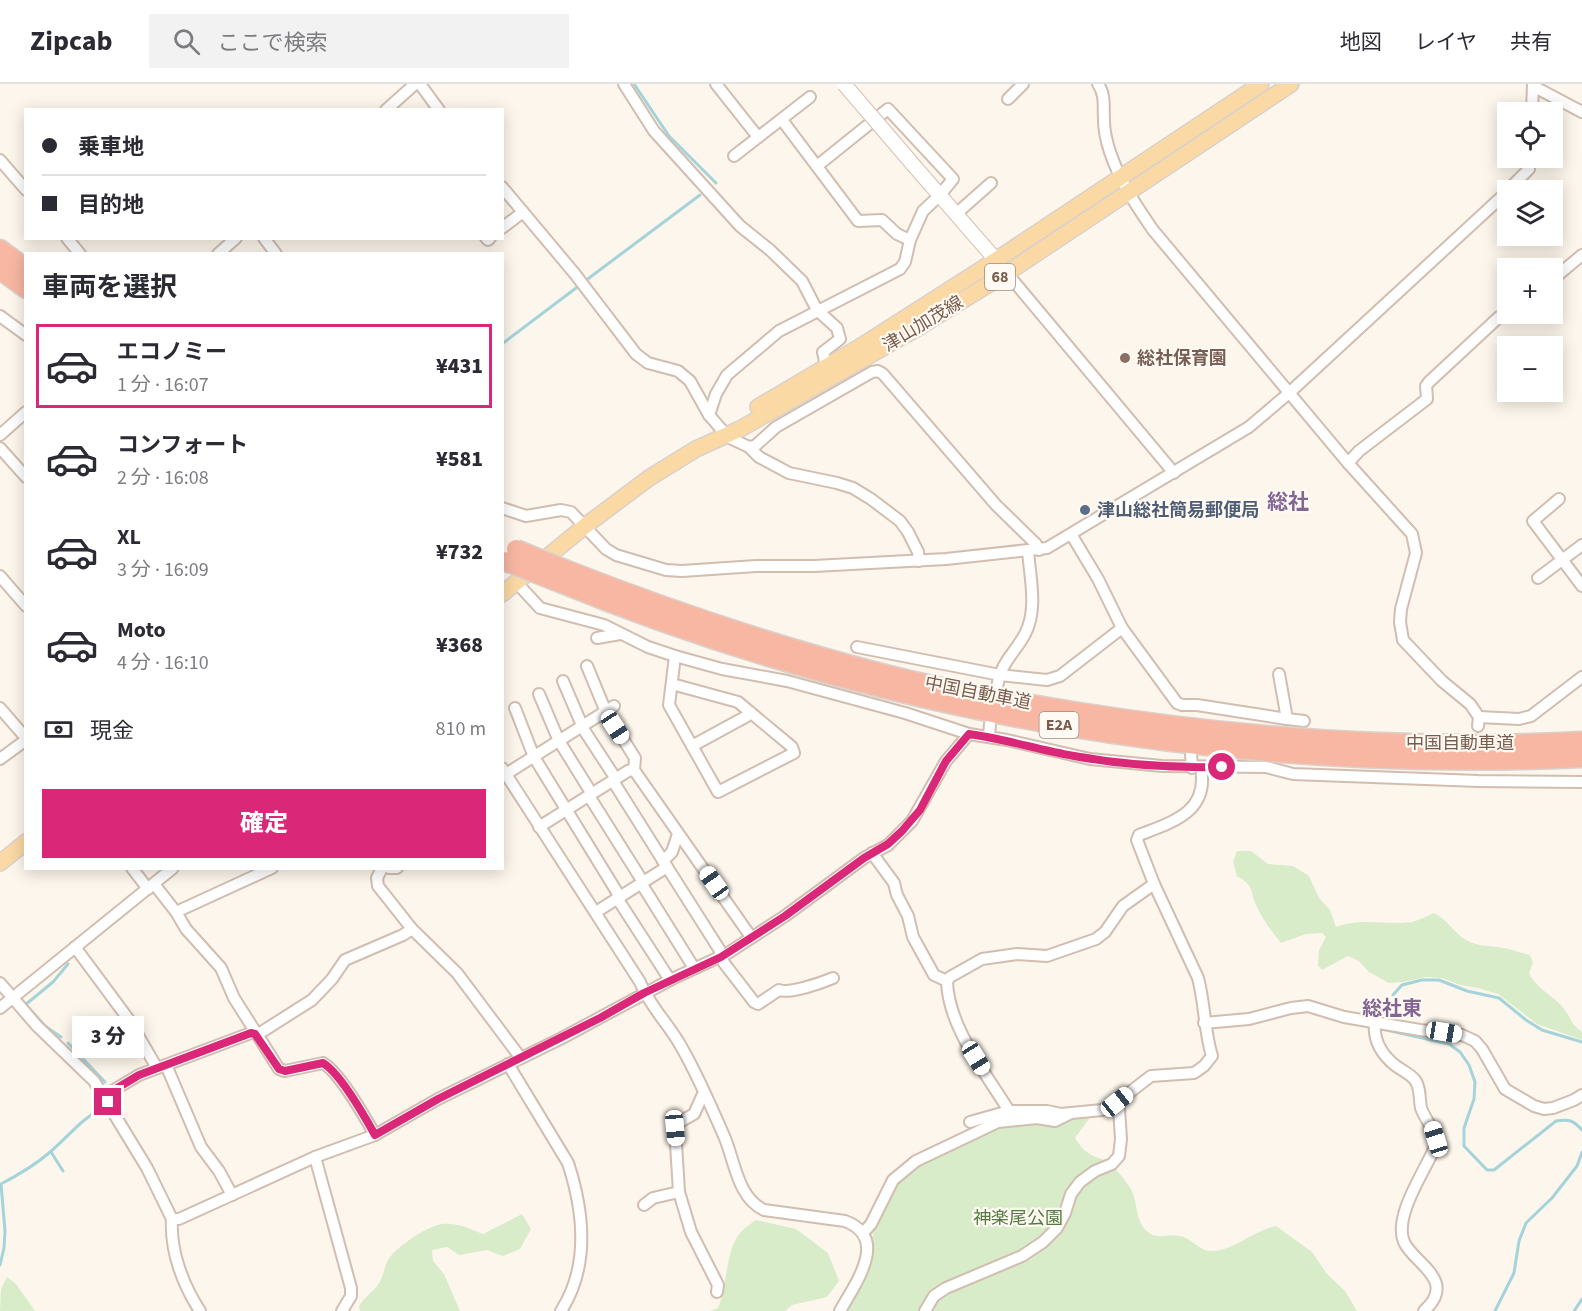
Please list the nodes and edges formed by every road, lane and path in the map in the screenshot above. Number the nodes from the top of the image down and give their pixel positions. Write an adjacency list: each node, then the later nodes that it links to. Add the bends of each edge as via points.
1 (417, 84): 13 (street); 14 (street)
2 (624, 84): 46 (street, via 654,131 740,226 802,281)
3 (716, 84): 17 (street)
4 (844, 84): 28 (street, bridge)
5 (1023, 84): 11 (street)
6 (1098, 84): 22 (street)
7 (1261, 84): 22 (main road, 津山加茂線 / 68)
8 (1291, 84): 27 (main road, 津山加茂線 / 68)
9 (1533, 85): 12 (street); 15 (street)
10 (810, 97): 16 (street)
11 (1008, 99)
12 (1532, 102)
13 (388, 108)
14 (437, 108)
15 (1582, 112)
16 (782, 120): 17 (street); 20 (street)
17 (758, 137): 18 (street)
18 (734, 156)
19 (0, 160): 25 (street)
20 (817, 166): 28 (street, via 888,109 953,179); 35 (street, via 858,220 882,220)
21 (1529, 168): 23 (street)
22 (1119, 178): 27 (street); 40 (main road, 津山加茂線 / 68)
23 (1518, 180)
24 (991, 183): 31 (street)
25 (24, 188)
26 (504, 189): 30 (street)
27 (1128, 193): 44 (main road, 津山加茂線 / 68); 51 (street, via 1153,230)
28 (940, 195): 31 (street); 35 (street, via 923,211)
29 (1497, 201): 51 (street)
30 (523, 212): 32 (street); 53 (street, via 636,354 648,363 678,370 690,381)
31 (956, 214): 40 (street)
32 (504, 226)
33 (69, 240): 37 (street)
34 (234, 240): 38 (street)
35 (910, 240): 46 (street, via 897,272)
36 (0, 249): 41 (highway)
37 (78, 252)
38 (220, 252)
39 (1582, 255): 43 (street)
40 (996, 260): 44 (street); 50 (main road, 津山加茂線 / 68)
41 (24, 267)
42 (0, 270): 45 (highway)
43 (1563, 271)
44 (1007, 273): 54 (main road, 津山加茂線 / 68, via 916,329); 59 (street)
45 (24, 288)
46 (817, 310): 50 (street, via 837,328 840,339 823,351); 53 (street, via 779,331 727,375)
47 (0, 315): 49 (street)
48 (1497, 319): 58 (street, via 1429,382 1427,399)
49 (24, 333)
50 (826, 366): 54 (main road, 津山加茂線 / 68)
51 (1289, 393): 58 (street); 59 (street, via 1249,428)
52 (24, 414): 55 (street)
53 (709, 415): 54 (street)
54 (724, 432): 56 (street); 63 (main road, 津山加茂線 / 68, via 649,478)
55 (0, 435)
56 (749, 447): 66 (street, via 776,427 878,371 996,505 1036,544); 69 (street, via 789,473 853,488 871,499 900,521)
57 (0, 448): 60 (street)
58 (1348, 463): 85 (street, via 1412,534 1416,553 1401,609 1403,640 1470,704 1479,721 1531,716)
59 (1174, 473): 64 (street)
60 (24, 475)
61 (1559, 499): 68 (street, via 1533,521)
62 (504, 509): 63 (street, via 526,516 571,512)
63 (585, 526): 69 (street, via 616,555 666,570); 73 (main road, 津山加茂線 / 68)
64 (1071, 534): 66 (street); 77 (street)
65 (1582, 545): 68 (street)
66 (1034, 551): 69 (street); 84 (street, via 1030,620 1025,635)
67 (506, 553): 71 (highway, 中国自動車道 / E2A, bridge)
68 (1562, 559): 72 (street); 74 (street)
69 (919, 561)
70 (0, 576): 76 (street)
71 (561, 576): 103 (highway, 中国自動車道 / E2A, via 891,675 1050,707 1186,727 1329,740 1484,744); 107 (highway, 中国自動車道 / E2A, via 677,628 813,671 1033,721 1182,743 1327,757)
72 (1538, 578)
73 (516, 582): 75 (main road, 津山加茂線 / 68); 78 (street, via 540,608 604,625)
74 (1582, 586)
75 (504, 592)
76 (24, 604)
77 (1122, 628): 84 (street, via 1060,676 1047,680); 94 (street, via 1184,710 1197,705)
78 (620, 634): 79 (street); 81 (street)
79 (597, 638)
80 (856, 647): 84 (street)
81 (675, 656): 87 (street); 98 (street, via 787,681)
82 (587, 666): 92 (street)
83 (1279, 674): 94 (street)
84 (999, 675): 88 (street)
85 (1582, 677)
86 (563, 681): 97 (street)
87 (672, 684): 93 (street, via 738,702); 104 (street, via 669,705)
88 (998, 687)
89 (539, 694): 102 (street)
90 (0, 708): 99 (street)
91 (515, 708): 106 (street)
92 (610, 709): 97 (street); 110 (street, via 635,758)
93 (750, 712): 104 (street); 104 (street, via 792,747 794,753 718,792)
94 (1287, 719): 95 (street)
95 (1304, 721)
96 (990, 724): 100 (street)
97 (582, 726): 102 (street); 112 (street)
98 (969, 734): 100 (street); 120 (street, via 946,761 912,821)
99 (24, 737)
100 (989, 737): 109 (street, via 1090,759)
101 (24, 741): 108 (street)
102 (559, 741): 106 (street); 115 (street)
103 (1582, 741)
104 (692, 746)
105 (1191, 754): 109 (street)
106 (534, 757): 111 (street); 116 (street)
107 (1582, 758)
108 (0, 759)
109 (1196, 768): 113 (street, via 1266,767 1293,774 1478,776); 128 (street, via 1203,786 1192,809 1178,820 1139,835 1137,840)
110 (634, 770): 112 (street); 118 (street)
111 (504, 771): 114 (street)
112 (614, 780): 115 (street); 122 (street)
113 (1582, 782)
114 (507, 788): 117 (street)
115 (591, 795): 116 (street); 127 (street)
116 (566, 810): 117 (street); 130 (street)
117 (540, 827): 132 (street)
118 (678, 834): 122 (street); 134 (street)
119 (24, 844): 121 (main road)
120 (872, 853): 134 (street); 140 (street, via 894,883 913,937 934,975)
121 (0, 863)
122 (665, 864): 127 (street); 136 (street)
123 (134, 870): 129 (street)
124 (171, 870): 129 (street)
125 (268, 870): 131 (street)
126 (381, 870): 133 (street, via 378,886)
127 (642, 883): 130 (street); 137 (street)
128 (1154, 884): 140 (street, via 1123,906 1096,939 1047,956 982,958); 146 (street, via 1198,978)
129 (151, 886): 131 (street); 135 (street)
130 (619, 897): 132 (street); 139 (street)
131 (176, 912): 147 (street, via 221,968)
132 (596, 912): 142 (street)
133 (412, 929): 147 (street, via 345,960 312,1000); 148 (street, via 457,973)
134 (752, 937): 136 (street)
135 (75, 947): 143 (street); 150 (street)
136 (721, 957): 137 (street); 138 (street, via 758,1004 779,990 804,988)
137 (694, 968): 139 (street)
138 (833, 978)
139 (670, 980): 142 (street)
140 (946, 981): 155 (street, via 959,1028)
141 (0, 983): 143 (street)
142 (644, 993): 148 (street); 151 (street, via 682,1048)
143 (12, 999): 144 (street); 153 (street, via 94,1081)
144 (0, 1008)
145 (1375, 1022): 146 (street, via 1308,1006 1249,1019); 152 (street, via 1462,1035 1475,1041 1505,1089 1534,1106 1553,1108); 171 (street, via 1378,1045 1418,1085 1421,1106 1436,1139 1403,1217 1405,1243 1434,1277 1436,1285 1435,1297)
146 (1204, 1023): 154 (street, via 1212,1056 1204,1066 1194,1073 1151,1076)
147 (255, 1034): 150 (street); 158 (street, via 279,1069 327,1065)
148 (520, 1057): 149 (street)
149 (508, 1064): 158 (street); 168 (street, via 568,1163 572,1177 582,1230 582,1253 576,1280)
150 (161, 1067): 153 (street); 161 (street, via 201,1147)
151 (704, 1092): 160 (street, via 694,1114 675,1128); 164 (street, via 732,1154 740,1183 754,1206 845,1221)
152 (1582, 1095)
153 (104, 1096): 163 (street)
154 (1117, 1102): 156 (street, via 1102,1110); 170 (street, via 1119,1156 1080,1182 1056,1228 1022,1256 946,1288 934,1296)
155 (1009, 1110): 156 (street); 157 (street)
156 (1070, 1113): 164 (street, via 1055,1121 1036,1118 998,1122 916,1161 893,1180)
157 (970, 1122)
158 (375, 1135): 159 (street)
159 (315, 1157): 161 (street); 167 (street, via 351,1288)
160 (679, 1192): 162 (street, via 653,1198); 165 (street, via 691,1232 718,1285)
161 (232, 1196): 163 (street)
162 (644, 1205)
163 (172, 1219): 166 (street, via 172,1236 186,1287)
164 (864, 1233): 169 (street, via 866,1260)
165 (717, 1292)
166 (200, 1311)
167 (342, 1311)
168 (561, 1311)
169 (840, 1311)
170 (925, 1311)
171 (1424, 1311)

